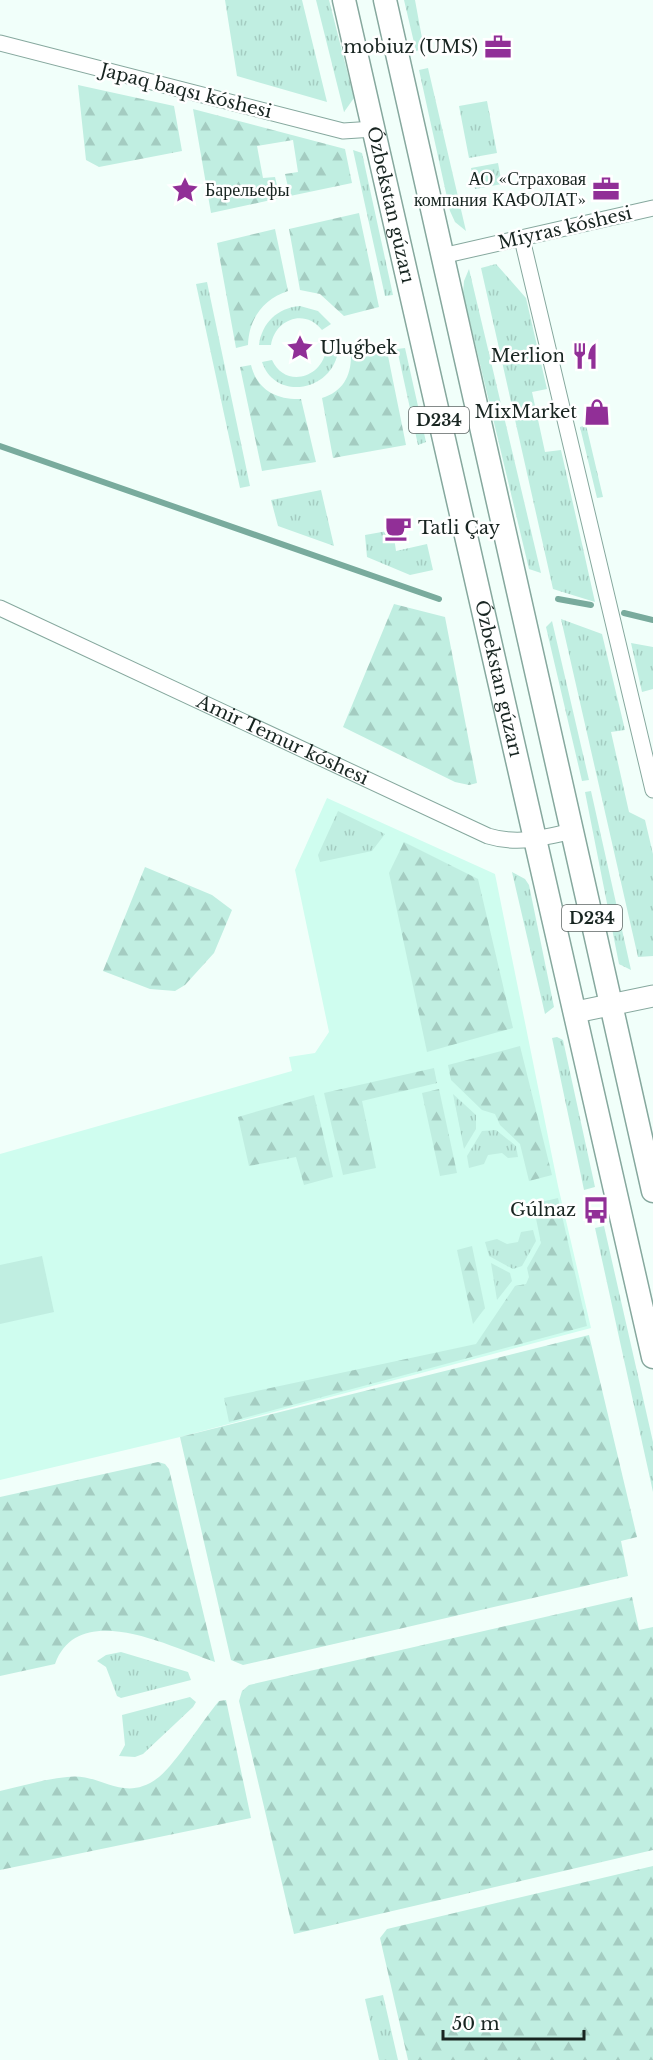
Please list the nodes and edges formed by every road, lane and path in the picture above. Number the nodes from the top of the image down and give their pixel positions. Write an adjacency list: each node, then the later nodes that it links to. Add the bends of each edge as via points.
1 (344, 0): 4 (main road, Ózbekstan gúzarı / D234)
2 (385, 0): 7 (main road, D234)
3 (0, 43): 4 (street, Japaq baqsı kóshesi, via 343,131)
4 (374, 129): 11 (main road, Ózbekstan gúzarı / D234)
5 (653, 208): 6 (street, Miyras kóshesi)
6 (522, 239): 7 (street, Miyras kóshesi); 9 (street)
7 (442, 256): 10 (main road, D234)
8 (0, 608): 11 (street, Amir Temur kóshesi, via 481,833 501,840)
9 (653, 790)
10 (572, 831): 11 (street, Amir Temur kóshesi); 13 (main road, D234)
11 (535, 840): 14 (main road, Ózbekstan gúzarı / D234)
12 (653, 996): 13 (main road)
13 (612, 1005): 14 (main road); 15 (main road, D234)
14 (576, 1012): 16 (main road, Ózbekstan gúzarı / D234)
15 (653, 1191)
16 (653, 1357)

